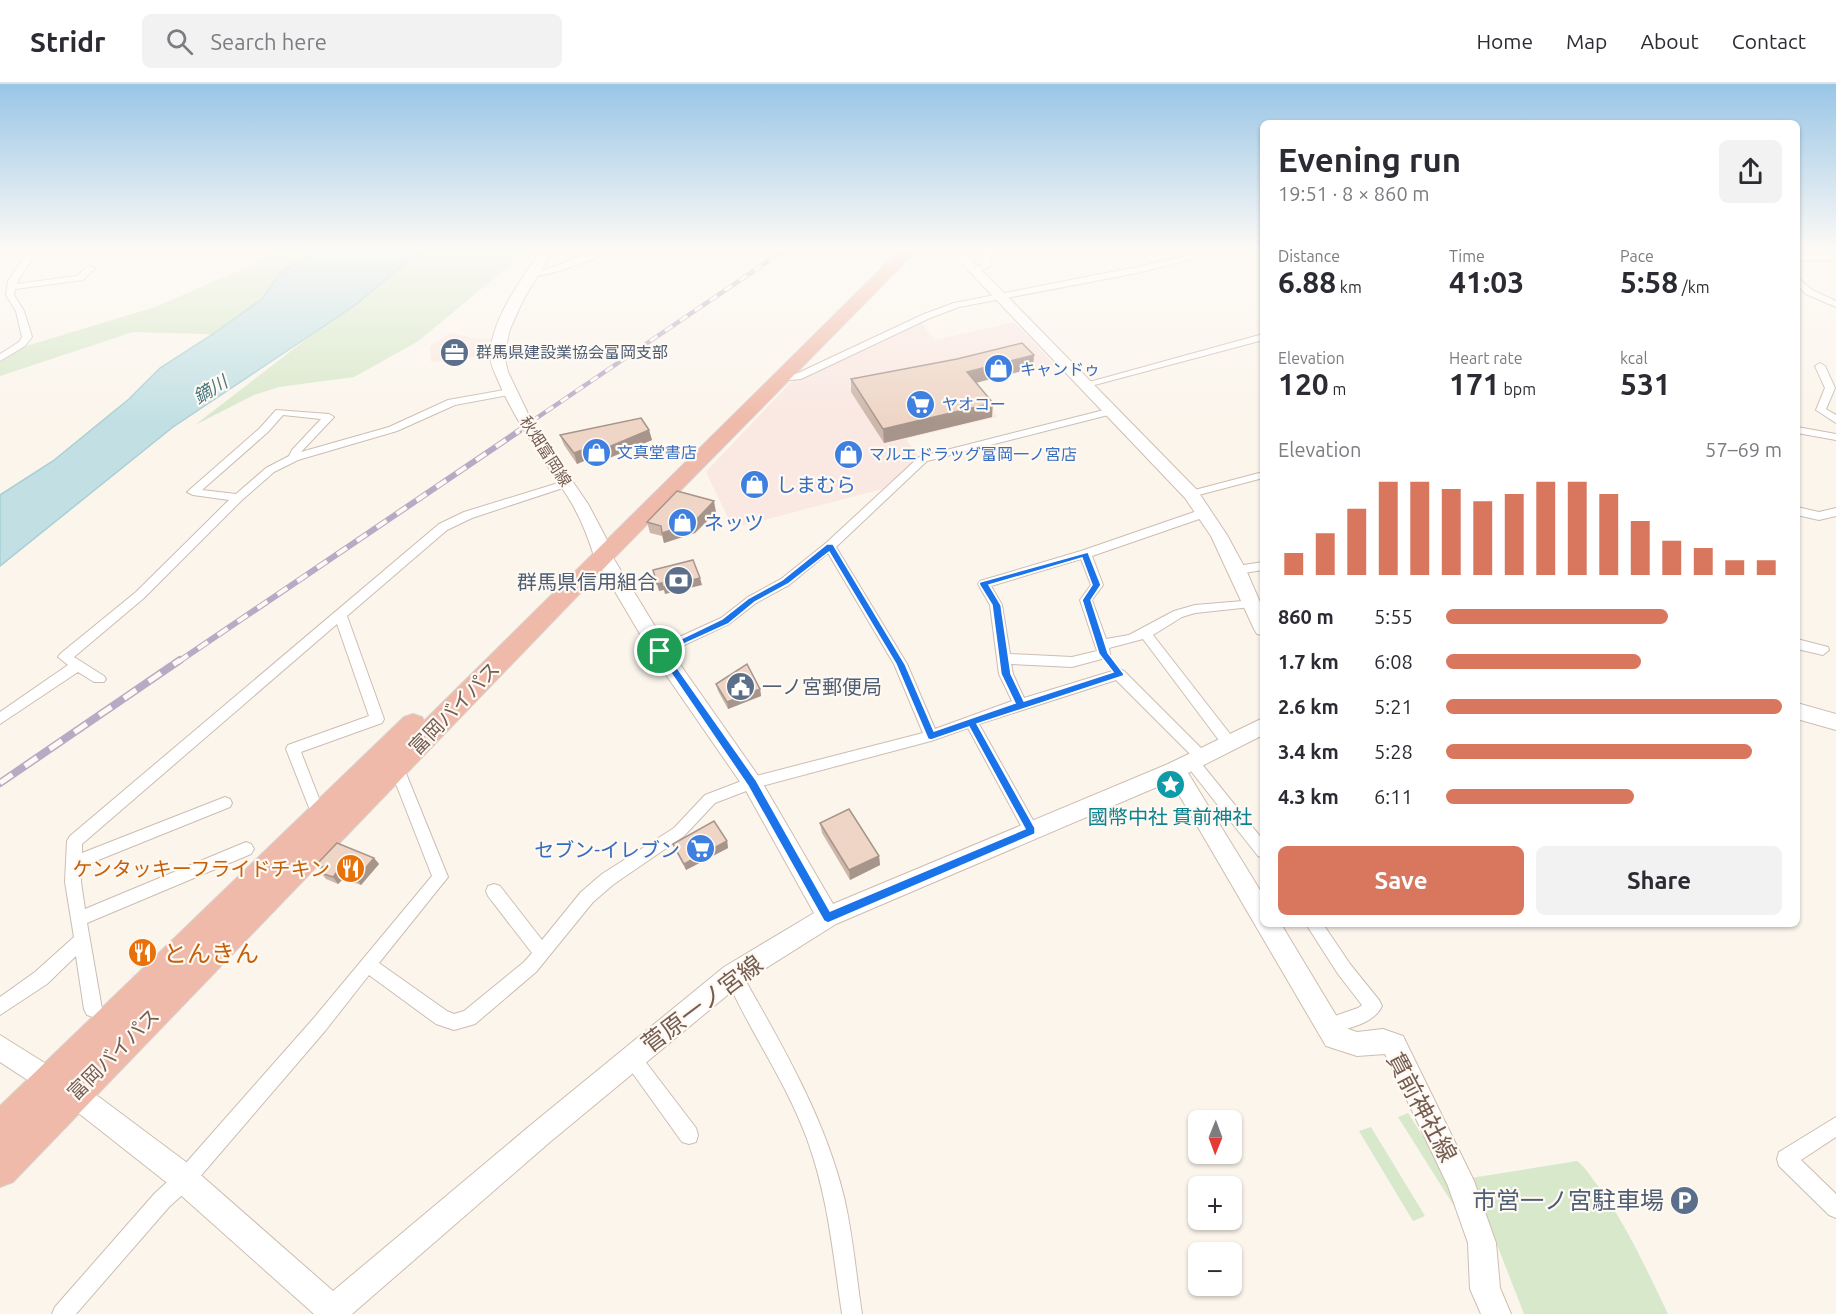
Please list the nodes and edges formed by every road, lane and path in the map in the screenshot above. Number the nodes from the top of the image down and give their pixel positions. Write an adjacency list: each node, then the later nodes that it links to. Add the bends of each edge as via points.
1 (17, 306): 8 (street, via 27,337)
2 (515, 306): 12 (main road, 秋畑富岡線, via 501,333 497,356)
3 (840, 306): 26 (highway, 富岡バイパス)
4 (852, 306): 10 (highway, 富岡バイパス)
5 (953, 306): 10 (street, via 798,377)
6 (1011, 306): 11 (main road)
7 (1260, 338): 11 (street)
8 (0, 358)
9 (1820, 366): 14 (street, via 1830,388 1821,410)
10 (780, 378): 26 (highway, 富岡バイパス)
11 (1087, 384): 13 (main road)
12 (510, 392): 17 (street, via 452,402 393,429); 19 (main road, 秋畑富岡線, via 526,425)
13 (1112, 411): 20 (main road); 25 (street, via 924,459)
14 (1836, 420)
15 (1800, 431): 16 (street)
16 (1836, 438)
17 (294, 458): 21 (street, via 270,470); 21 (street, via 329,417 280,412 193,492)
18 (1260, 476): 20 (street)
19 (568, 483): 26 (main road, 秋畑富岡線); 31 (street, via 468,515 443,527)
20 (1191, 494): 23 (main road)
21 (238, 498): 39 (street, via 140,595 65,657)
22 (1836, 512): 24 (street, via 1820,516)
23 (1204, 513): 27 (street); 29 (main road)
24 (1800, 513)
25 (830, 546): 37 (street, via 785,582 725,621); 48 (street, via 900,664)
26 (601, 549): 37 (main road, 秋畑富岡線); 51 (highway, 富岡バイパス); 74 (highway, 富岡バイパス)
27 (1085, 554): 35 (street, via 1097,585 1086,600); 38 (street, via 984,584 996,605)
28 (1260, 566): 29 (street)
29 (1237, 570): 30 (main road)
30 (1251, 603): 32 (main road); 33 (street, via 1195,609)
31 (340, 615): 54 (street, via 377,719 293,749); 58 (street, via 75,841)
32 (1260, 622)
33 (1145, 633): 35 (street); 49 (street)
34 (1800, 645): 36 (street)
35 (1103, 650): 38 (street, via 1072,662); 40 (street)
36 (1823, 650)
37 (660, 651): 52 (main road, 秋畑富岡線)
38 (1004, 659): 42 (street, via 1006,674)
39 (78, 665): 41 (street); 44 (street)
40 (1119, 674): 42 (street); 50 (street)
41 (99, 679)
42 (1020, 704): 45 (street)
43 (1800, 712): 46 (main road)
44 (0, 719)
45 (971, 722): 48 (street); 55 (street)
46 (1836, 722)
47 (1260, 728): 49 (main road, 菅原一ノ宮線)
48 (931, 736): 52 (street)
49 (1229, 743): 50 (main road, 菅原一ノ宮線)
50 (1190, 763): 55 (main road, 菅原一ノ宮線); 56 (street); 60 (main road)
51 (396, 766): 67 (street, via 440,877); 74 (highway, 富岡バイパス)
52 (752, 783): 61 (main road, 秋畑富岡線); 66 (street, via 710,799 679,832 608,879 587,897)
53 (225, 803): 58 (street)
54 (315, 806)
55 (1031, 831): 61 (main road, 菅原一ノ宮線)
56 (1260, 847)
57 (246, 849): 62 (street)
58 (74, 863): 62 (street)
59 (494, 891): 66 (street)
60 (1260, 910)
61 (828, 917): 68 (main road, 菅原一ノ宮線)
62 (78, 919): 65 (street)
63 (1270, 927): 71 (main road, 貫前神社線)
64 (1316, 927): 71 (street, via 1373,1006 1363,1015)
65 (81, 941): 69 (street, via 41,978); 70 (street)
66 (542, 952): 67 (street, via 530,967 469,1018 454,1022 442,1018)
67 (367, 964): 79 (street)
68 (733, 975): 73 (main road, 菅原一ノ宮線); 83 (street, via 793,1084 815,1138 834,1196)
69 (0, 1007)
70 (93, 1009)
71 (1329, 1026): 84 (main road, 貫前神社線, via 1335,1037 1357,1044 1383,1041 1394,1045 1460,1181 1482,1243 1485,1289)
72 (0, 1047): 74 (main road)
73 (632, 1058): 77 (street); 81 (main road, 菅原一ノ宮線)
74 (62, 1088): 76 (highway, 富岡バイパス); 78 (highway, 富岡バイパス); 79 (main road)
75 (1836, 1126): 80 (street, via 1786,1159)
76 (0, 1130)
77 (689, 1135)
78 (0, 1169)
79 (185, 1179): 81 (main road); 82 (street)
80 (1836, 1208)
81 (331, 1312)
82 (62, 1314)
83 (852, 1314)
84 (1496, 1314)

